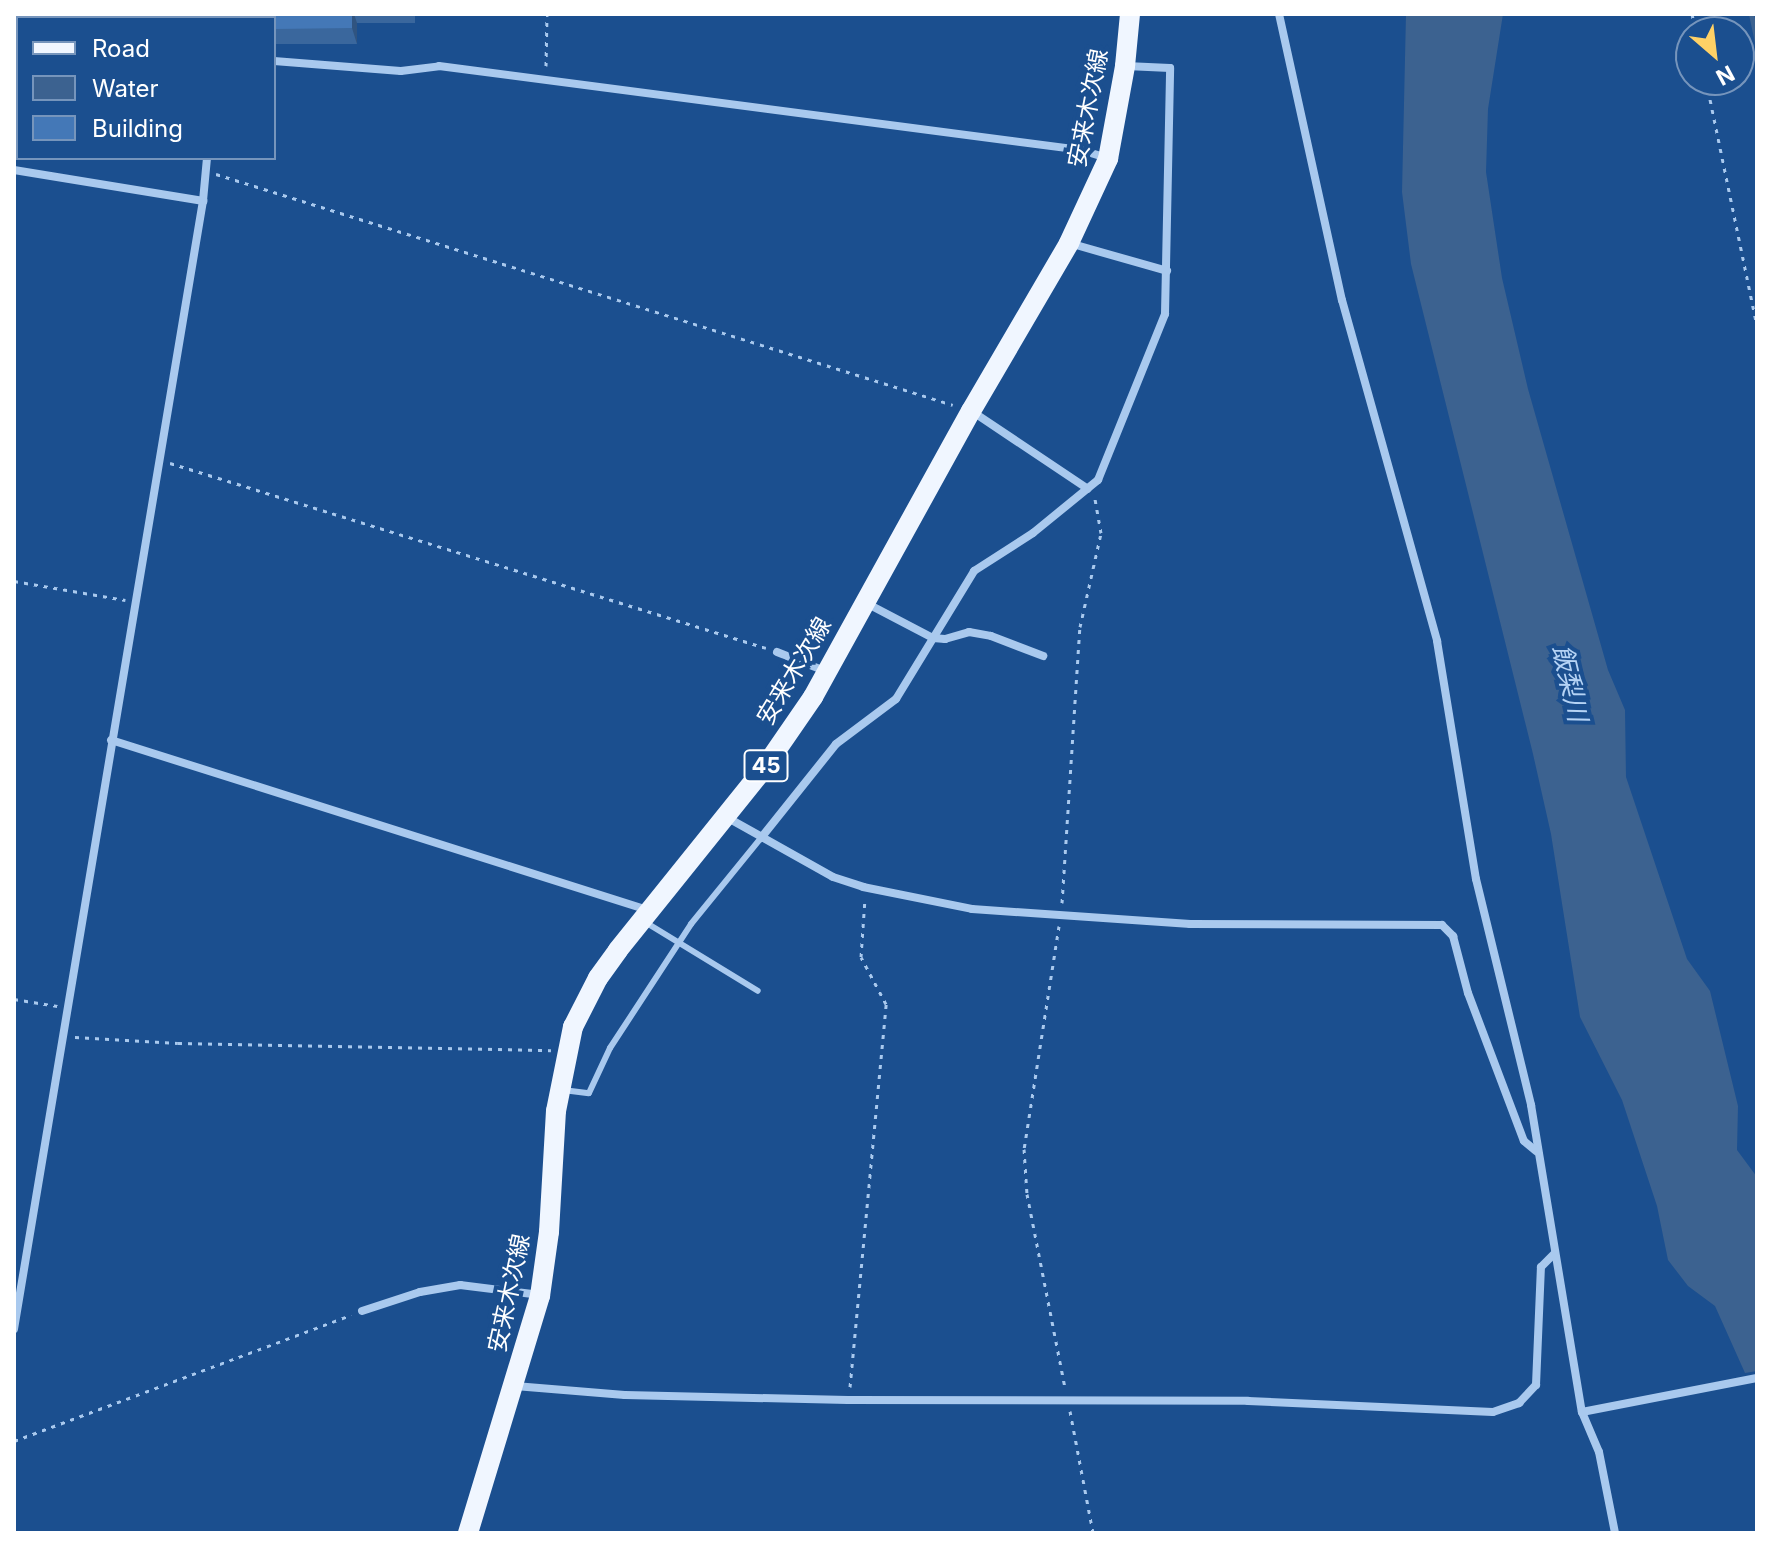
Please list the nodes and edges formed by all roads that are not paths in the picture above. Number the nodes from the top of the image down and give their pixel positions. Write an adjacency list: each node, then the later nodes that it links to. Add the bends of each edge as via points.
1 (1130, 14): 4 (main road, 安来木次線 / 45)
2 (1279, 14): 25 (street, via 1342,300 1437,641 1476,879 1531,1105)
3 (276, 61): 5 (street, via 401,71 439,66 1065,148)
4 (1125, 66): 5 (main road, 安来木次線 / 45); 10 (street, via 1170,68)
5 (1108, 159): 9 (main road, 安来木次線 / 45)
6 (207, 160): 8 (street)
7 (14, 170): 8 (street)
8 (203, 201): 18 (street)
9 (1069, 243): 10 (street); 11 (main road, 安来木次線 / 45)
10 (1167, 271): 12 (street, via 1164,322 1098,480)
11 (971, 411): 12 (street); 13 (main road, 安来木次線 / 45)
12 (1088, 489): 14 (street, via 974,571)
13 (865, 602): 14 (street); 17 (main road, 安来木次線 / 45)
14 (933, 638): 16 (street, via 969,632); 20 (street, via 896,699 836,744)
15 (777, 652): 17 (street)
16 (1043, 656)
17 (827, 671): 19 (main road, 安来木次線 / 45)
18 (111, 740): 21 (street); 29 (street)
19 (726, 817): 20 (street); 21 (main road, 安来木次線 / 45)
20 (761, 838): 22 (lane); 25 (street, via 833,877 972,909 1190,924 1442,925 1453,936 1468,993 1524,1141)
21 (646, 915): 22 (lane); 24 (main road, 安来木次線 / 45, via 598,978 566,1050)
22 (680, 942): 23 (lane); 24 (lane, via 610,1048 589,1093)
23 (758, 991)
24 (558, 1089): 27 (main road, 安来木次線 / 45)
25 (1537, 1151): 26 (street)
26 (1554, 1254): 31 (street, via 1541,1267 1536,1385 1505,1411 1248,1401 625,1395); 32 (street)
27 (540, 1296): 28 (street, via 460,1285); 31 (main road, 安来木次線 / 45)
28 (362, 1311)
29 (14, 1329)
30 (1757, 1378): 32 (street)
31 (515, 1386): 33 (main road, 安来木次線 / 45)
32 (1582, 1412): 34 (street, via 1599,1452)
33 (468, 1533)
34 (1615, 1533)

